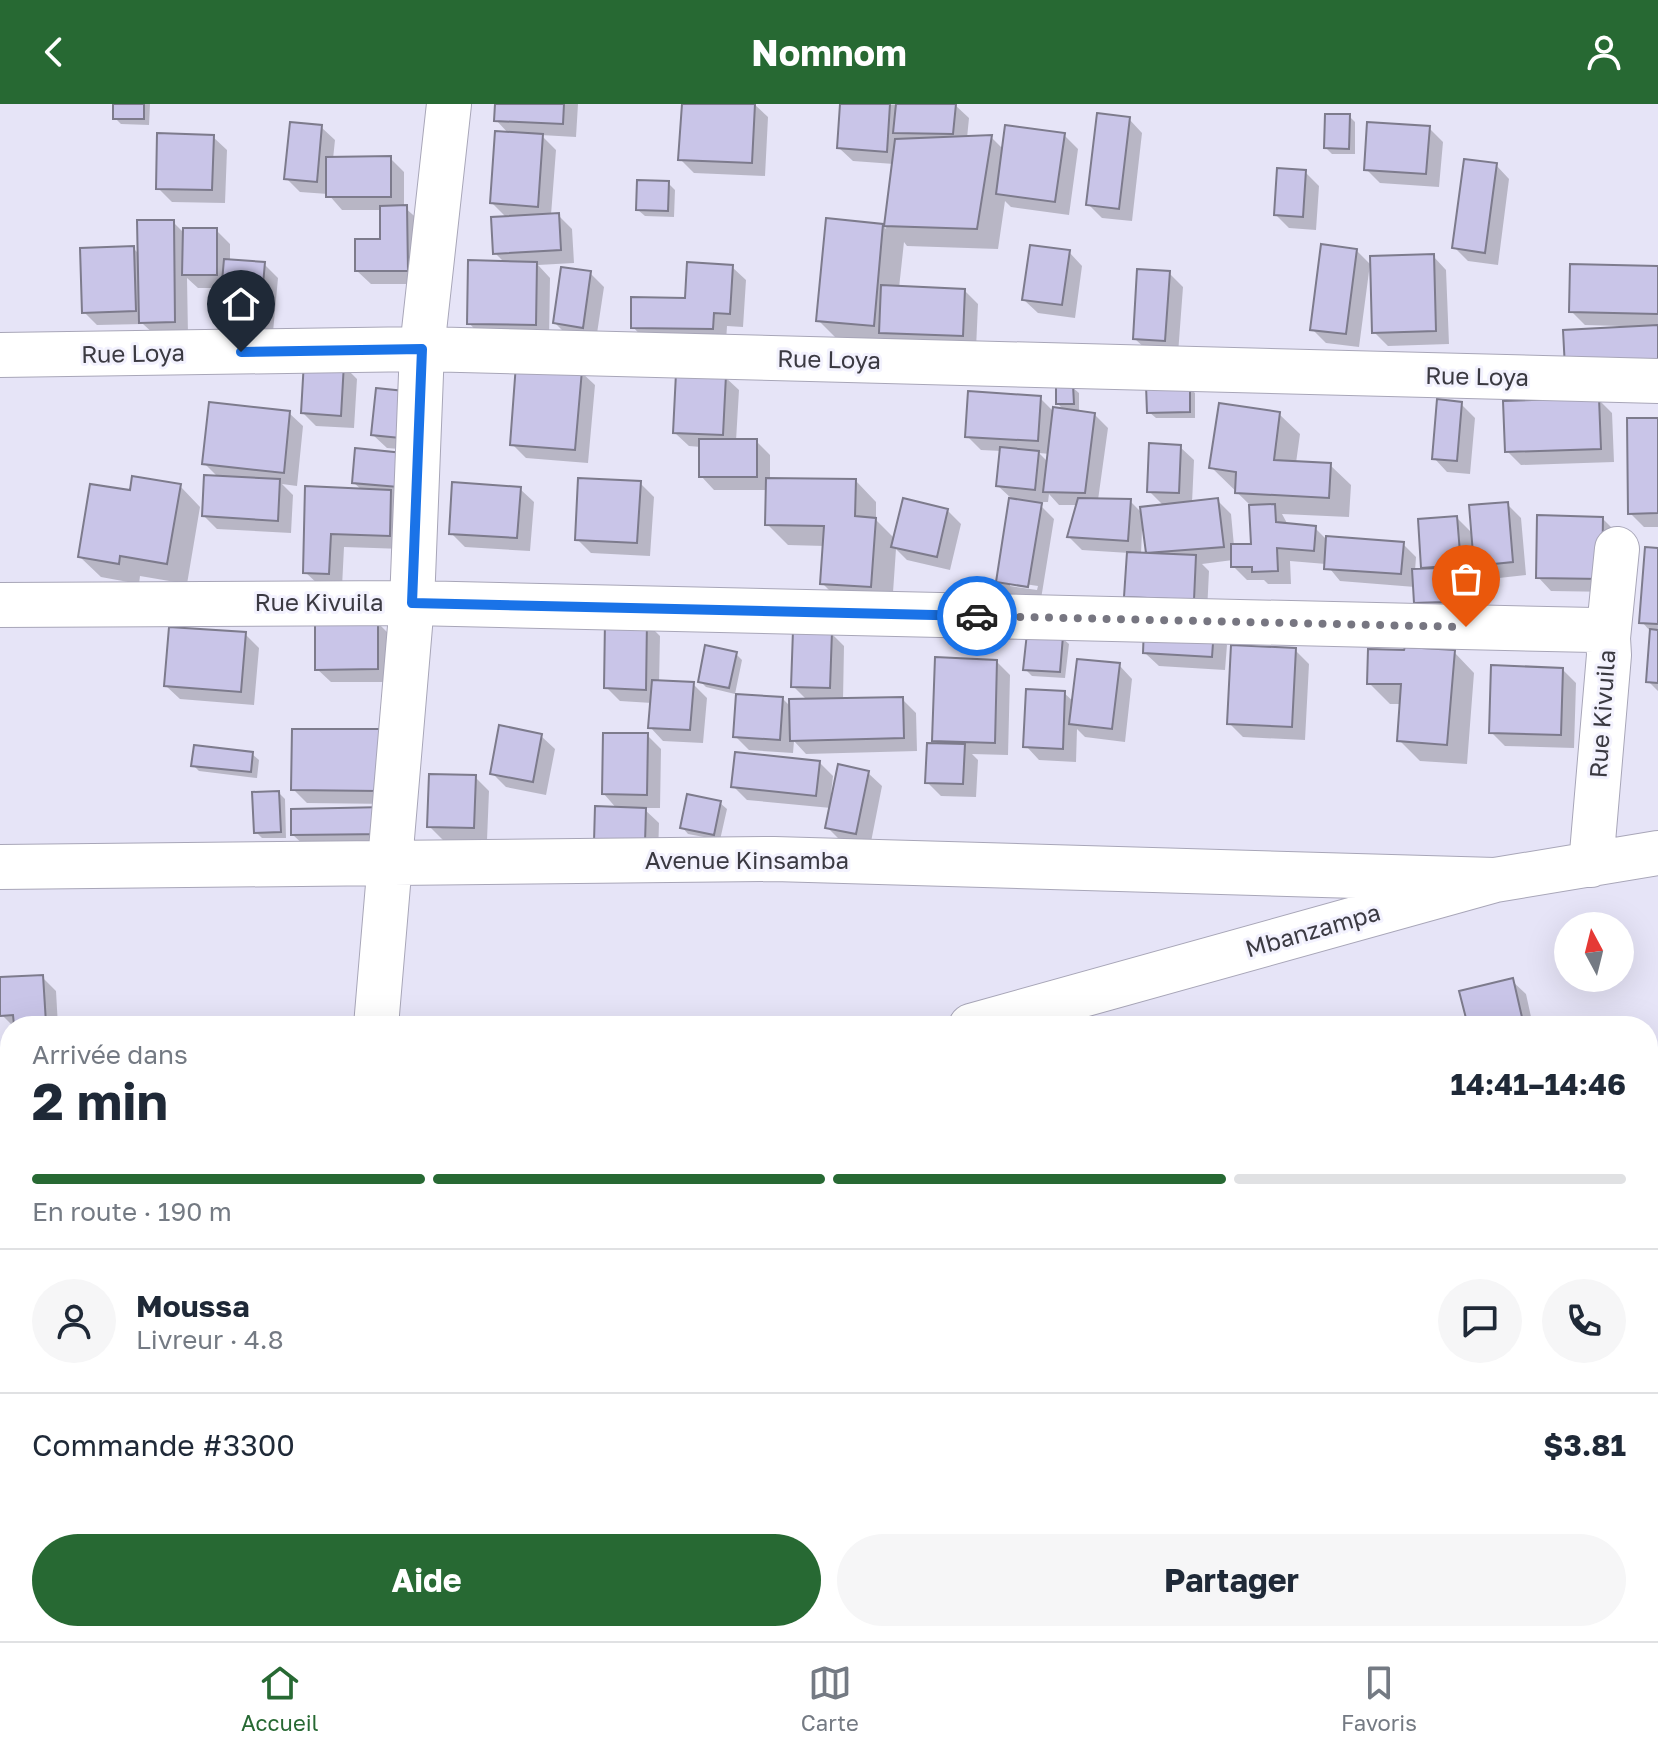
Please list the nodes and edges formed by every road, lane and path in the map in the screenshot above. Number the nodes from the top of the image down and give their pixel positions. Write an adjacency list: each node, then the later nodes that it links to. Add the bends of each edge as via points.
1 (449, 104): 2 (street)
2 (422, 349): 3 (street, Rue Loya); 4 (street, Rue Loya); 6 (street)
3 (0, 355)
4 (1658, 381)
5 (1617, 549): 8 (street)
6 (412, 603): 7 (street, Rue Kivuila); 8 (street, Rue Kivuila, via 1594,630); 10 (street)
7 (0, 605)
8 (1608, 638): 11 (street, Rue Kivuila)
9 (1658, 853): 11 (street, Mbanzampa)
10 (391, 864): 12 (street, Avenue Kinsamba); 13 (street, Avenue Kinsamba, via 774,859); 14 (street)
11 (1591, 865): 13 (street, Mbanzampa)
12 (0, 867)
13 (1495, 880): 15 (street, Mbanzampa)
14 (377, 1016)
15 (1007, 1016)

